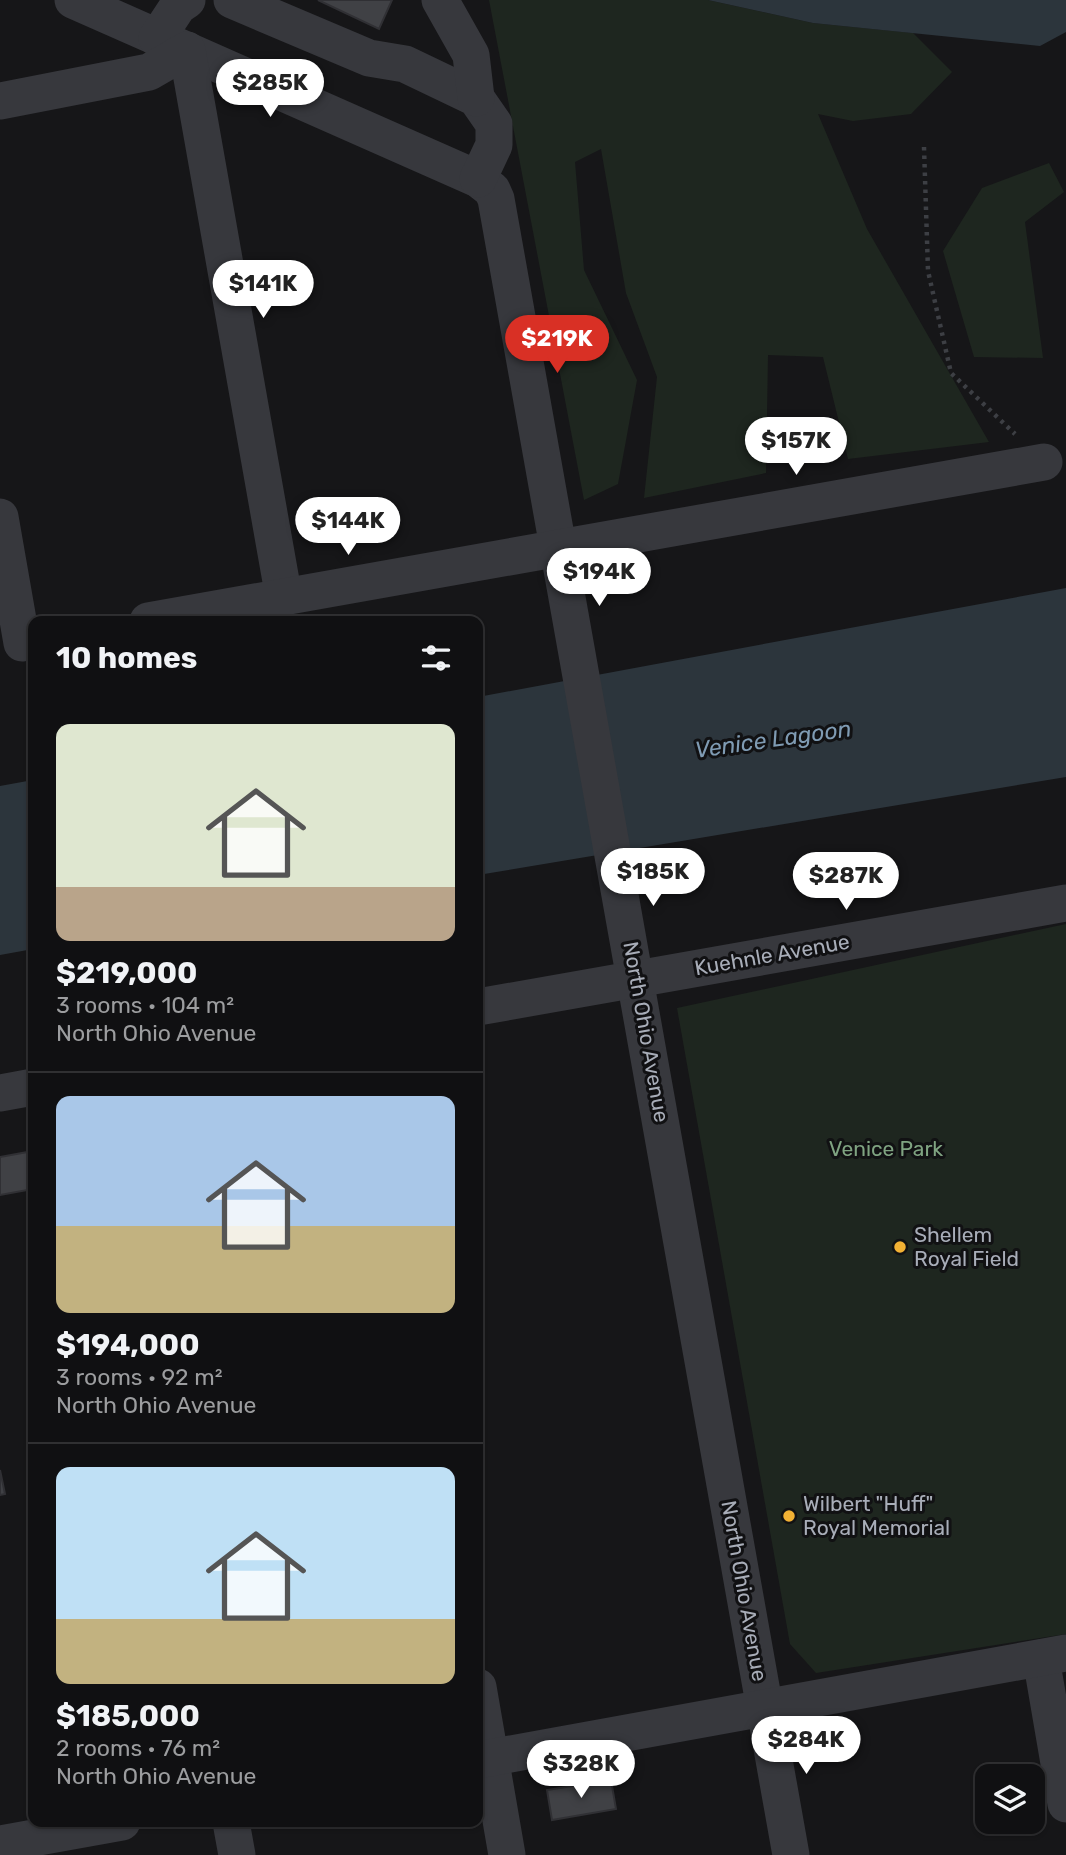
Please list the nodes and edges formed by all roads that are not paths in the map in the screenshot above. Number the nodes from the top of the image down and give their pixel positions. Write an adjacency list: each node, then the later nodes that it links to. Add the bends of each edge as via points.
1 (73, 0): 5 (street)
2 (187, 0): 5 (street, via 178,5)
3 (232, 0): 6 (street, via 369,58 405,64)
4 (440, 0): 6 (street, via 471,55)
5 (172, 44): 7 (street, via 149,72); 8 (street); 12 (street)
6 (476, 98): 8 (street, via 494,124 494,145)
7 (0, 101)
8 (478, 180): 11 (street, North Ohio Avenue, via 492,190 499,210)
9 (1044, 462): 11 (street)
10 (0, 517): 14 (street)
11 (559, 550): 12 (street); 16 (street, North Ohio Avenue)
12 (284, 598): 13 (street)
13 (178, 616)
14 (19, 644)
15 (1066, 903): 16 (street, Kuehnle Avenue)
16 (637, 979): 17 (street, Kuehnle Avenue); 21 (street, North Ohio Avenue)
17 (483, 1006)
18 (28, 1088): 19 (street)
19 (0, 1093)
20 (1053, 1656): 21 (street); 23 (street)
21 (764, 1708): 22 (street); 29 (street, North Ohio Avenue)
22 (484, 1759): 28 (street)
23 (1066, 1804)
24 (94, 1827): 26 (street)
25 (232, 1827): 27 (street)
26 (0, 1844)
27 (237, 1855)
28 (507, 1855)
29 (791, 1855)

